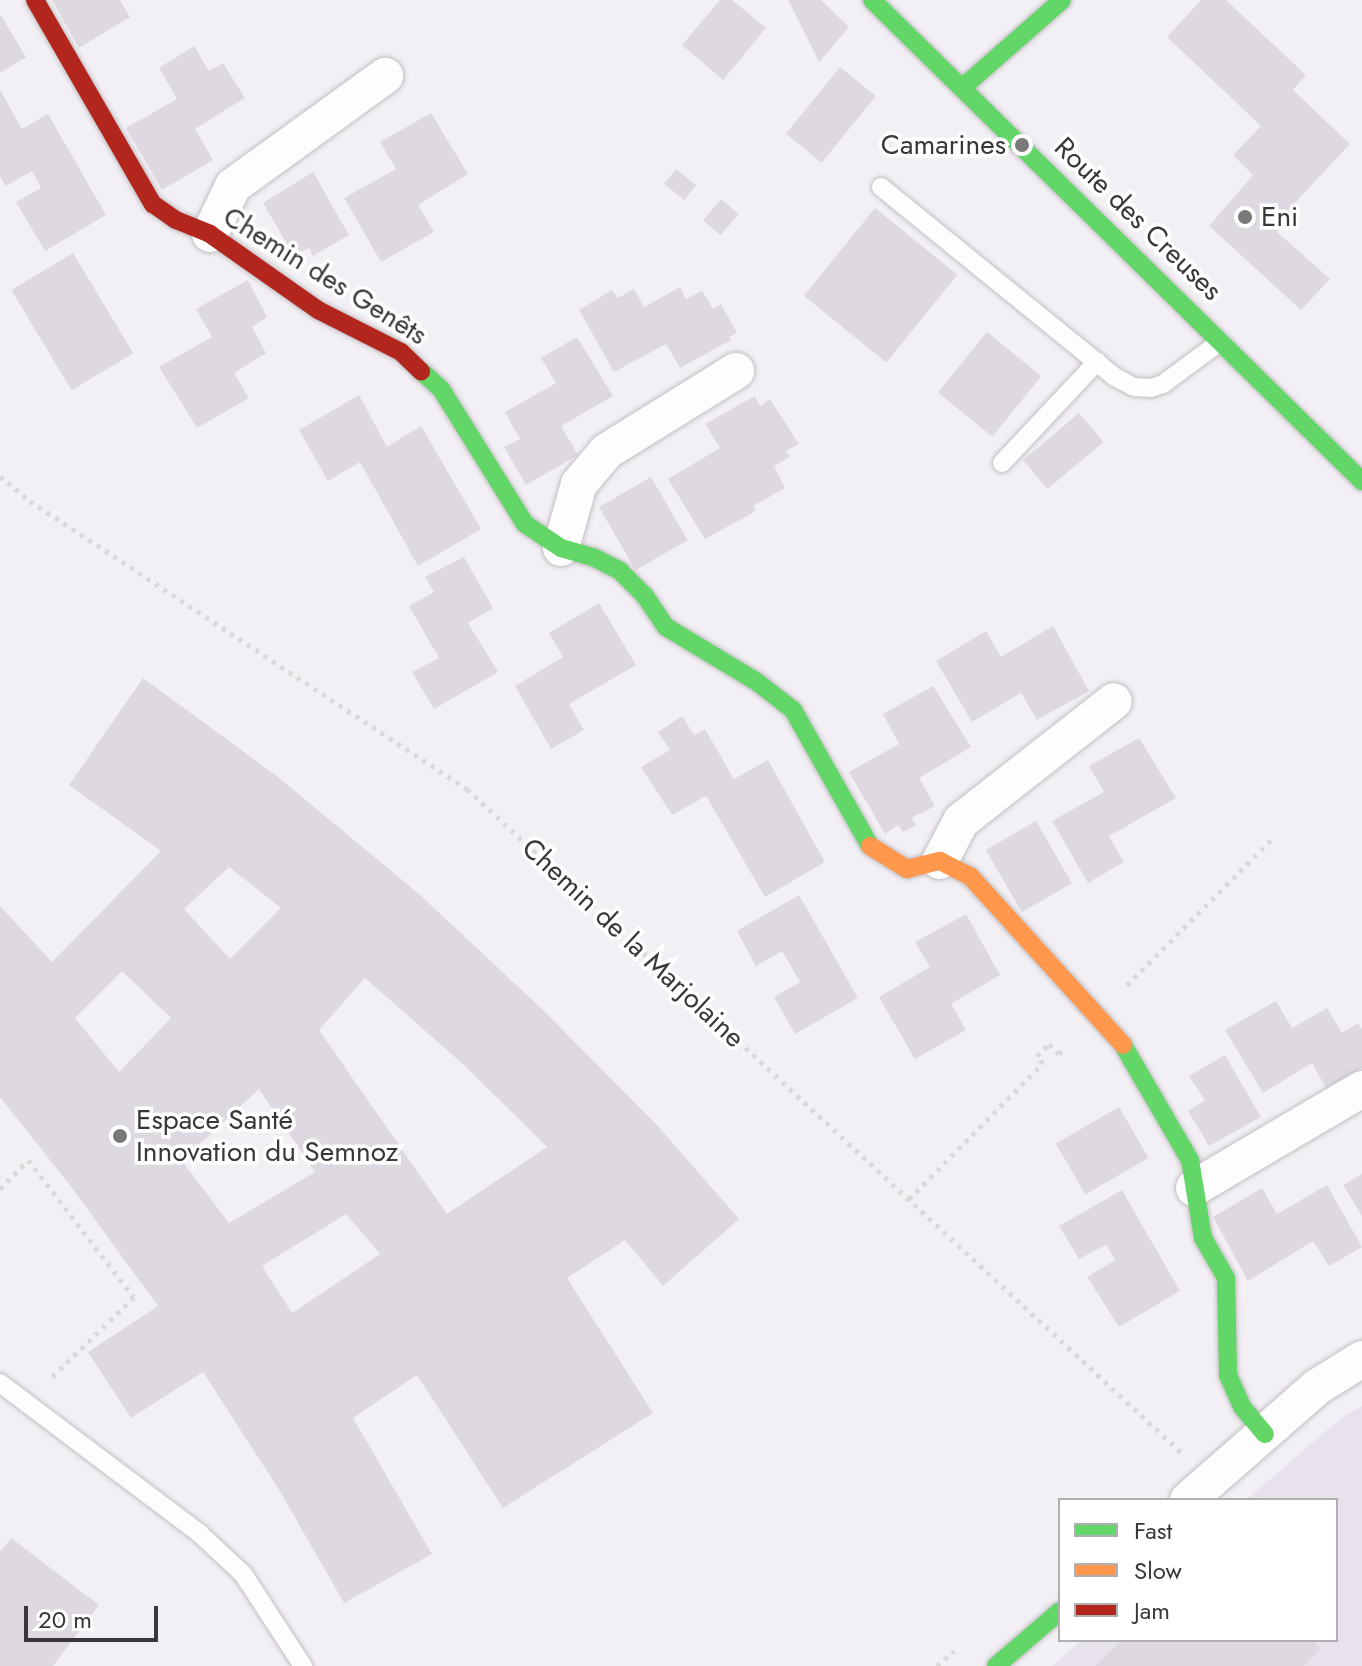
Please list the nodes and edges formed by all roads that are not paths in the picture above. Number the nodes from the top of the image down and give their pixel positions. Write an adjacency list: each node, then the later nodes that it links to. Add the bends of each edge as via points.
1 (35, 0): 7 (street, Chemin des Genêts, via 153,204)
2 (872, 0): 5 (street, Route des Creuses)
3 (1062, 0): 5 (street)
4 (385, 76): 7 (street, via 233,186)
5 (962, 88): 8 (street, Route des Creuses)
6 (881, 187): 9 (lane)
7 (210, 234): 13 (street, Chemin des Genêts, via 318,310 401,352 441,389 525,524)
8 (1222, 340): 9 (lane, via 1151,388 1134,387); 12 (street, Route des Creuses)
9 (1097, 362): 11 (lane)
10 (736, 371): 13 (street, via 607,451 579,484)
11 (1002, 463)
12 (1362, 481)
13 (561, 548): 15 (street, Chemin des Genêts, via 620,571 666,627 793,710 873,851 907,869)
14 (1114, 701): 15 (street, via 961,821)
15 (940, 861): 17 (street, via 970,876 1126,1049 1190,1160)
16 (1362, 1089): 17 (street)
17 (1194, 1188): 20 (street, via 1203,1238 1226,1278 1228,1375 1243,1408)
18 (1362, 1359): 20 (street, via 1317,1387)
19 (0, 1383): 23 (lane, via 199,1533 243,1574)
20 (1265, 1434): 21 (street)
21 (1200, 1490)
22 (1058, 1613): 24 (street)
23 (303, 1666)
24 (996, 1666)

